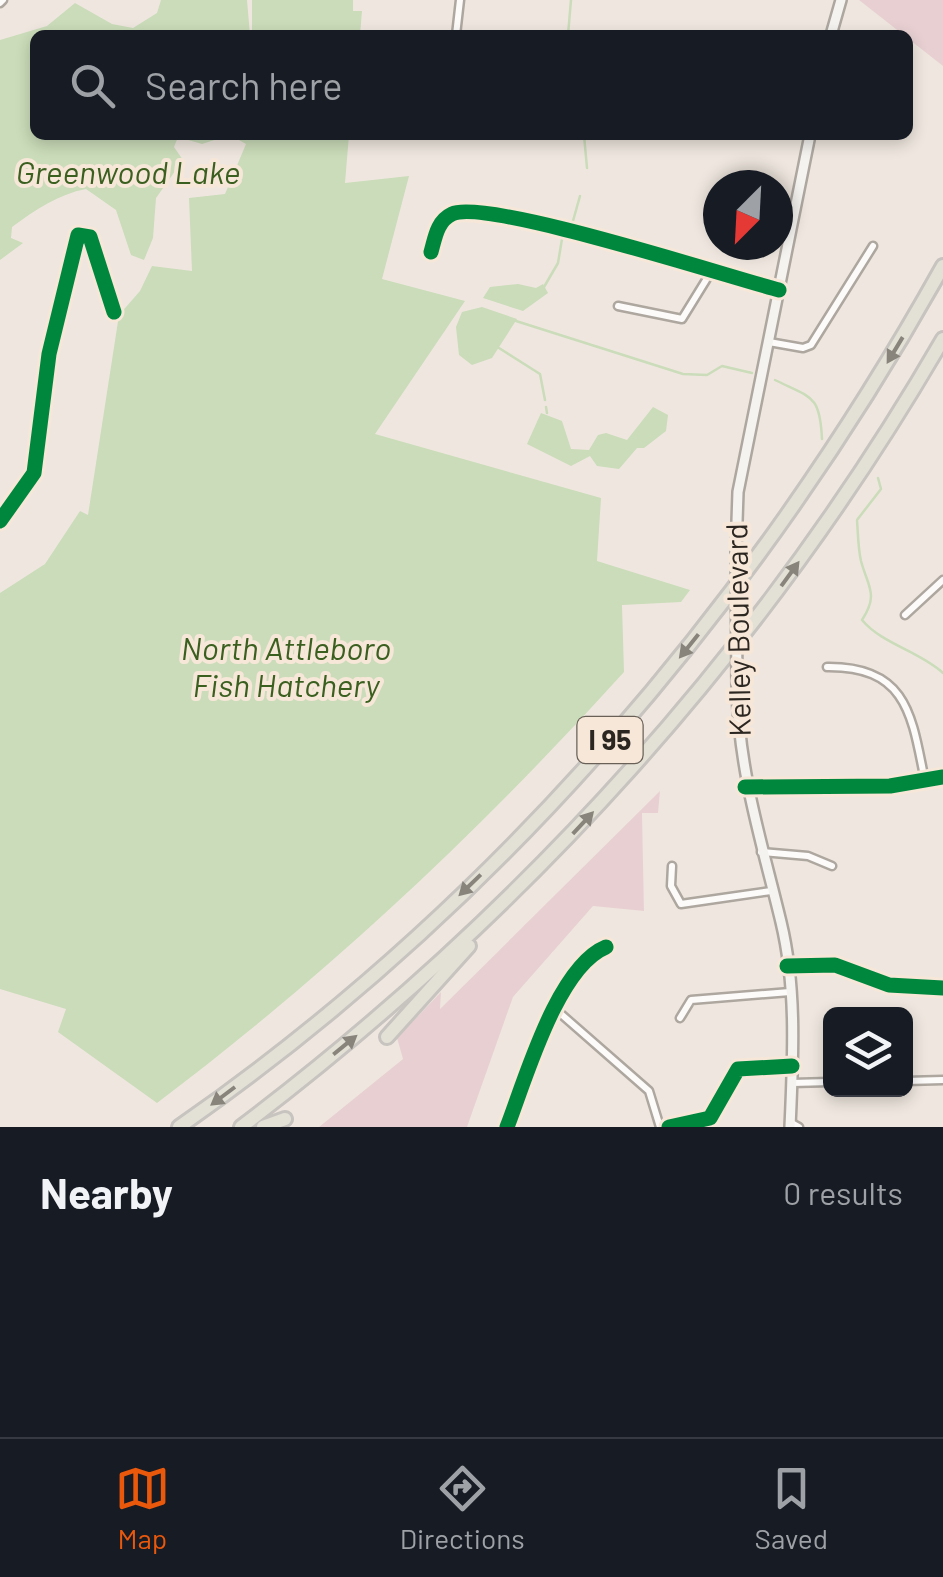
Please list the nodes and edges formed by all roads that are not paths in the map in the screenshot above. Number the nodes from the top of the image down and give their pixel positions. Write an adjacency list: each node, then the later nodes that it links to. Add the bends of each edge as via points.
1 (460, 0): 3 (street)
2 (840, 0): 4 (main road)
3 (457, 30)
4 (832, 30)
5 (809, 140): 10 (main road, Kelley Boulevard)
6 (873, 246): 14 (street, via 811,345)
7 (431, 252): 9 (street, via 444,219 467,211)
8 (943, 266): 41 (highway, I 95, one-way to 41, via 779,528 613,736 396,955)
9 (711, 272): 10 (street); 11 (street, via 682,319)
10 (779, 290): 14 (main road, Kelley Boulevard)
11 (618, 306)
12 (114, 312): 15 (street, via 90,237 78,235 49,354 34,473)
13 (943, 340): 23 (highway, I 95, one-way to 13, via 655,744 765,608 866,465)
14 (769, 342): 21 (main road, Kelley Boulevard, bridge, via 738,492 737,690)
15 (0, 521)
16 (943, 580): 17 (street)
17 (905, 615)
18 (827, 667): 20 (street, via 866,671 900,696 916,730)
19 (943, 777): 20 (street)
20 (925, 782): 21 (street)
21 (745, 787): 22 (main road, Kelley Boulevard)
22 (761, 852): 25 (street, via 808,856); 26 (main road, Kelley Boulevard)
23 (543, 865): 33 (highway); 42 (highway, I 95, one-way to 23, via 408,992)
24 (672, 866): 26 (street, via 671,886 680,904)
25 (832, 866)
26 (771, 890): 28 (main road, Kelley Boulevard)
27 (606, 947): 31 (street)
28 (787, 966): 29 (street, via 835,965 881,984); 30 (main road, Kelley Boulevard)
29 (943, 988)
30 (790, 992): 32 (street, via 691,1000); 34 (main road, Kelley Boulevard)
31 (553, 1007): 44 (street); 45 (street, via 649,1090)
32 (680, 1018)
33 (387, 1037)
34 (792, 1066): 38 (main road, Kelley Boulevard); 46 (street, via 743,1066 728,1081 714,1114)
35 (943, 1080): 36 (street)
36 (913, 1081)
37 (823, 1082): 38 (street)
38 (792, 1083): 40 (main road, Kelley Boulevard)
39 (285, 1119): 43 (highway)
40 (793, 1125)
41 (180, 1127)
42 (241, 1127)
43 (263, 1127)
44 (508, 1127)
45 (660, 1127)
46 (669, 1127)

